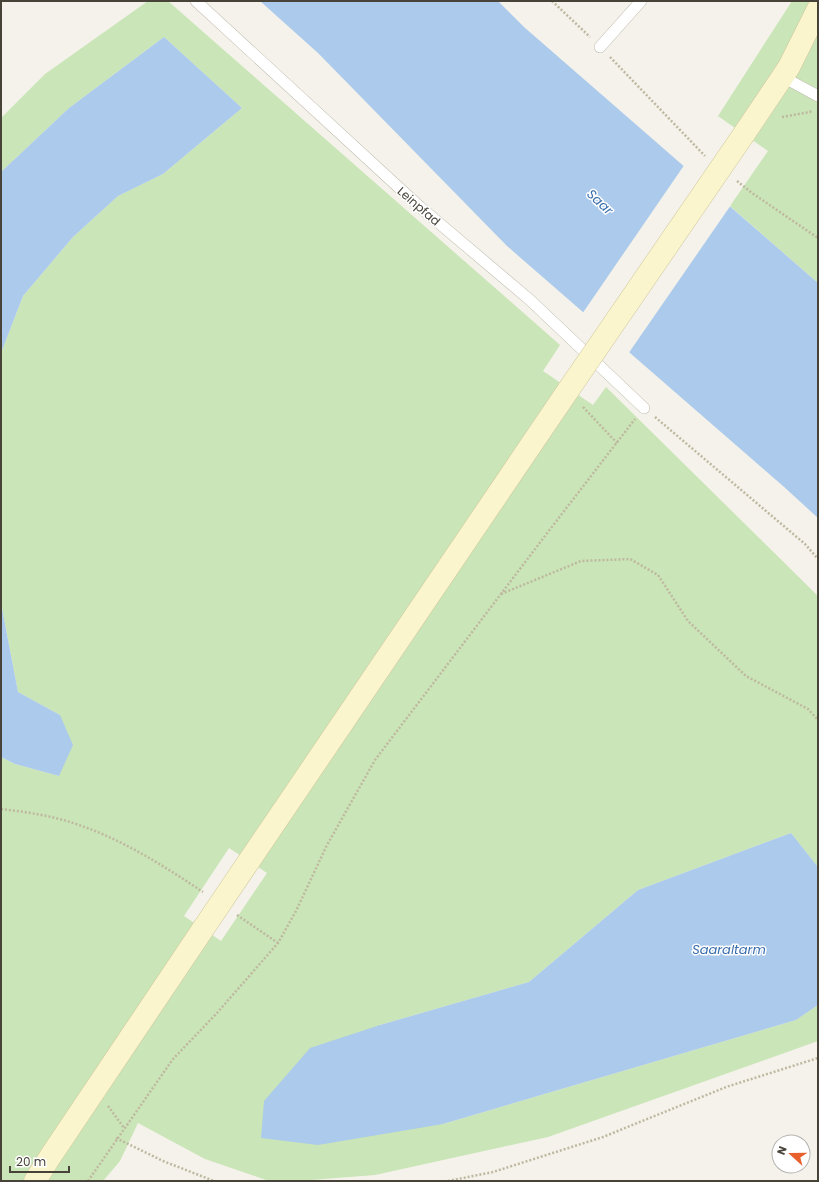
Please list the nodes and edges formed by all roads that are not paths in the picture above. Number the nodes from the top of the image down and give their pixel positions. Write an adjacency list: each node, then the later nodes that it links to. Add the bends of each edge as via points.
1 (196, 1): 8 (lane, Leinpfad, via 420,207 530,300)
2 (641, 1): 5 (lane)
3 (818, 8): 6 (main road)
4 (818, 30): 6 (main road)
5 (600, 47)
6 (786, 72): 7 (lane); 9 (main road, bridge, via 575,397 249,861)
7 (818, 96)
8 (644, 408)
9 (36, 1181)

